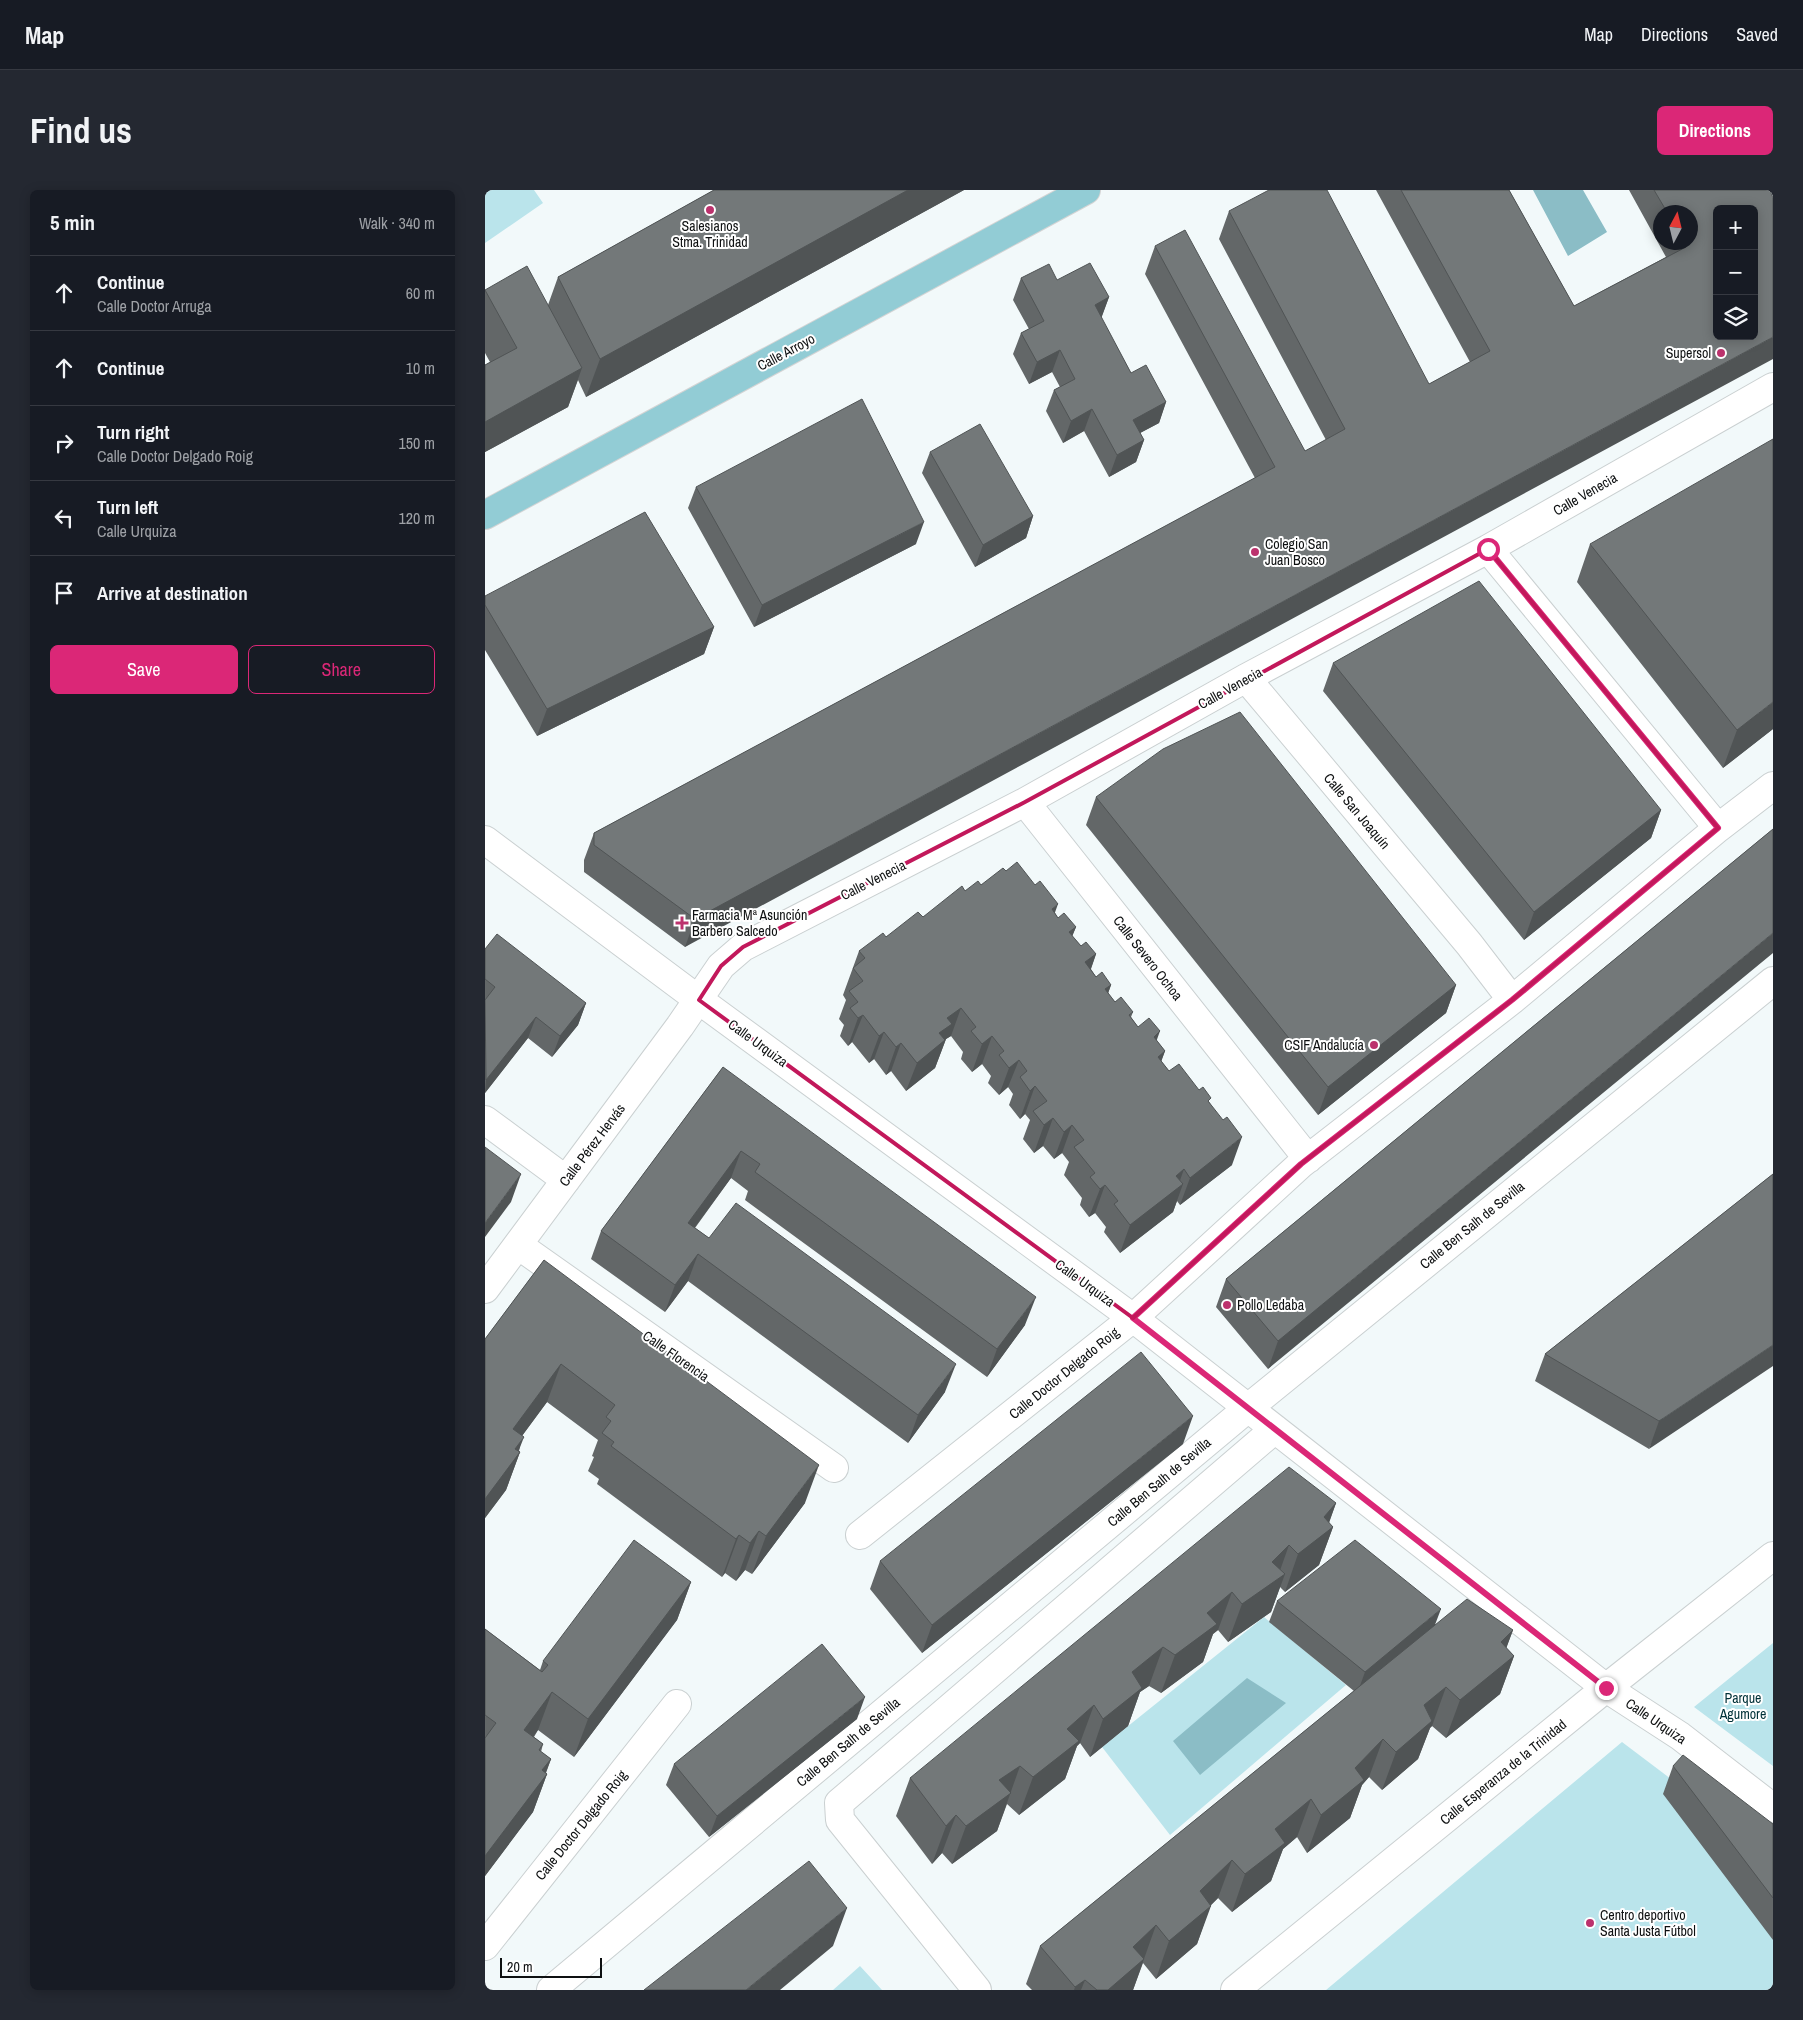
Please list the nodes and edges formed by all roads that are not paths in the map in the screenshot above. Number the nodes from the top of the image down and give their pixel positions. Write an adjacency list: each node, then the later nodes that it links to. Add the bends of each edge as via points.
1 (1086, 190): 3 (main road, Calle Arroyo)
2 (1773, 387): 4 (street, Calle Venecia)
3 (485, 515)
4 (1488, 549): 5 (street, Calle Venecia); 8 (street)
5 (1246, 678): 7 (street, Calle Venecia); 12 (street, Calle San Joaquín, via 1469,944)
6 (1773, 786): 8 (street, Calle Doctor Delgado Roig)
7 (1025, 802): 11 (street, Calle Venecia, via 743,947 721,966); 14 (street, Calle Severo Ochoa)
8 (1718, 828): 12 (street, Calle Doctor Delgado Roig)
9 (485, 840): 11 (street, Calle Urquiza)
10 (1773, 981): 19 (street, Calle Ben Salh de Sevilla)
11 (699, 1000): 15 (street, Calle Pérez Hervás); 18 (street, Calle Urquiza)
12 (1512, 1000): 14 (street, Calle Doctor Delgado Roig)
13 (485, 1120): 15 (street)
14 (1308, 1158): 18 (street, Calle Doctor Delgado Roig)
15 (567, 1180): 16 (street, Calle Pérez Hervás)
16 (518, 1245): 17 (street, Calle Pérez Hervás); 21 (street, Calle Florencia)
17 (485, 1289)
18 (1133, 1318): 19 (street, Calle Urquiza); 22 (street, Calle Doctor Delgado Roig)
19 (1248, 1408): 20 (street, Calle Urquiza); 28 (street, Calle Ben Salh de Sevilla)
20 (1275, 1429): 24 (street, Calle Urquiza); 29 (street, via 839,1803 840,1820)
21 (833, 1468)
22 (860, 1535)
23 (1773, 1556): 24 (street, Calle Esperanza de la Trinidad)
24 (1606, 1688): 26 (street, Calle Urquiza, via 1680,1736); 30 (street, Calle Esperanza de la Trinidad)
25 (677, 1704): 27 (street, Calle Doctor Delgado Roig)
26 (1773, 1808)
27 (485, 1946)
28 (551, 1990)
29 (977, 1990)
30 (1235, 1990)

